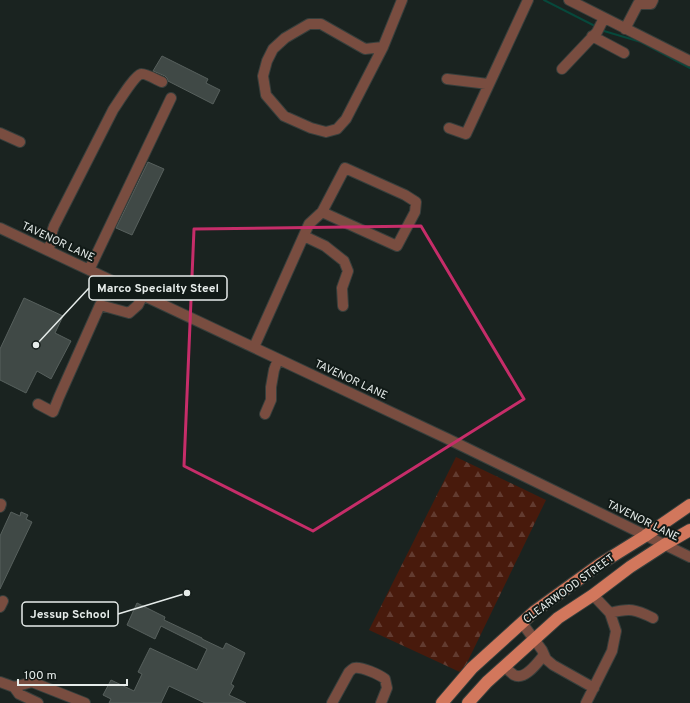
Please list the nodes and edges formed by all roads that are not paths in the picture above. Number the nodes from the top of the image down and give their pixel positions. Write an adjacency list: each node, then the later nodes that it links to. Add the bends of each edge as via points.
1 (402, 0): 8 (street)
2 (528, 0): 14 (street)
3 (569, 0): 5 (street)
4 (653, 0): 6 (street, via 651,4 638,4)
5 (604, 18): 6 (street); 7 (street)
6 (625, 28): 10 (street)
7 (592, 36): 9 (street); 11 (street)
8 (383, 47): 8 (street, via 346,119 338,129 326,132 284,116 266,96 263,76 273,49 285,38 309,24 321,24 365,49)
9 (624, 53)
10 (690, 61)
11 (562, 69)
12 (447, 79): 14 (street)
13 (162, 82): 22 (street, via 142,73 122,96 54,226)
14 (488, 84): 16 (street, via 466,134)
15 (171, 98): 23 (street)
16 (449, 128)
17 (0, 133): 18 (street)
18 (20, 142)
19 (322, 212): 19 (street, via 345,168 416,202 415,212 397,246); 21 (street, via 310,224)
20 (0, 228): 22 (street, TAVENOR LANE)
21 (304, 236): 25 (street, via 325,246 344,261 348,271 342,288); 26 (street)
22 (48, 250): 23 (street, TAVENOR LANE)
23 (89, 270): 24 (street, TAVENOR LANE)
24 (143, 295): 26 (street, TAVENOR LANE); 28 (street, via 138,306 129,313 100,304 53,412)
25 (343, 306)
26 (254, 347): 27 (street, TAVENOR LANE)
27 (278, 359): 29 (street); 32 (street, TAVENOR LANE)
28 (38, 404)
29 (265, 414)
30 (690, 505): 32 (main road, CLEARWOOD STREET)
31 (690, 530): 33 (main road, CLEARWOOD STREET)
32 (645, 536): 33 (street, TAVENOR LANE); 38 (main road, CLEARWOOD STREET, via 600,564)
33 (664, 545): 34 (street, TAVENOR LANE); 35 (main road, CLEARWOOD STREET)
34 (690, 557)
35 (593, 595): 36 (street); 39 (main road, CLEARWOOD STREET, via 558,618)
36 (610, 613): 37 (street, via 631,610); 44 (street, via 616,631 612,651)
37 (653, 618)
38 (522, 623): 39 (street); 49 (main road, CLEARWOOD STREET, via 472,668)
39 (534, 639): 40 (street); 41 (main road, CLEARWOOD STREET)
40 (544, 655): 41 (street, via 526,675 519,677); 44 (street, via 553,665)
41 (505, 666): 50 (main road, CLEARWOOD STREET)
42 (0, 682): 43 (street)
43 (14, 687): 45 (street, via 19,694); 46 (street, via 32,682)
44 (594, 688): 51 (street)
45 (38, 703)
46 (85, 703)
47 (332, 703): 48 (street, via 349,672 358,667 385,679 387,688)
48 (381, 703)
49 (442, 703)
50 (468, 703)
51 (586, 703)

